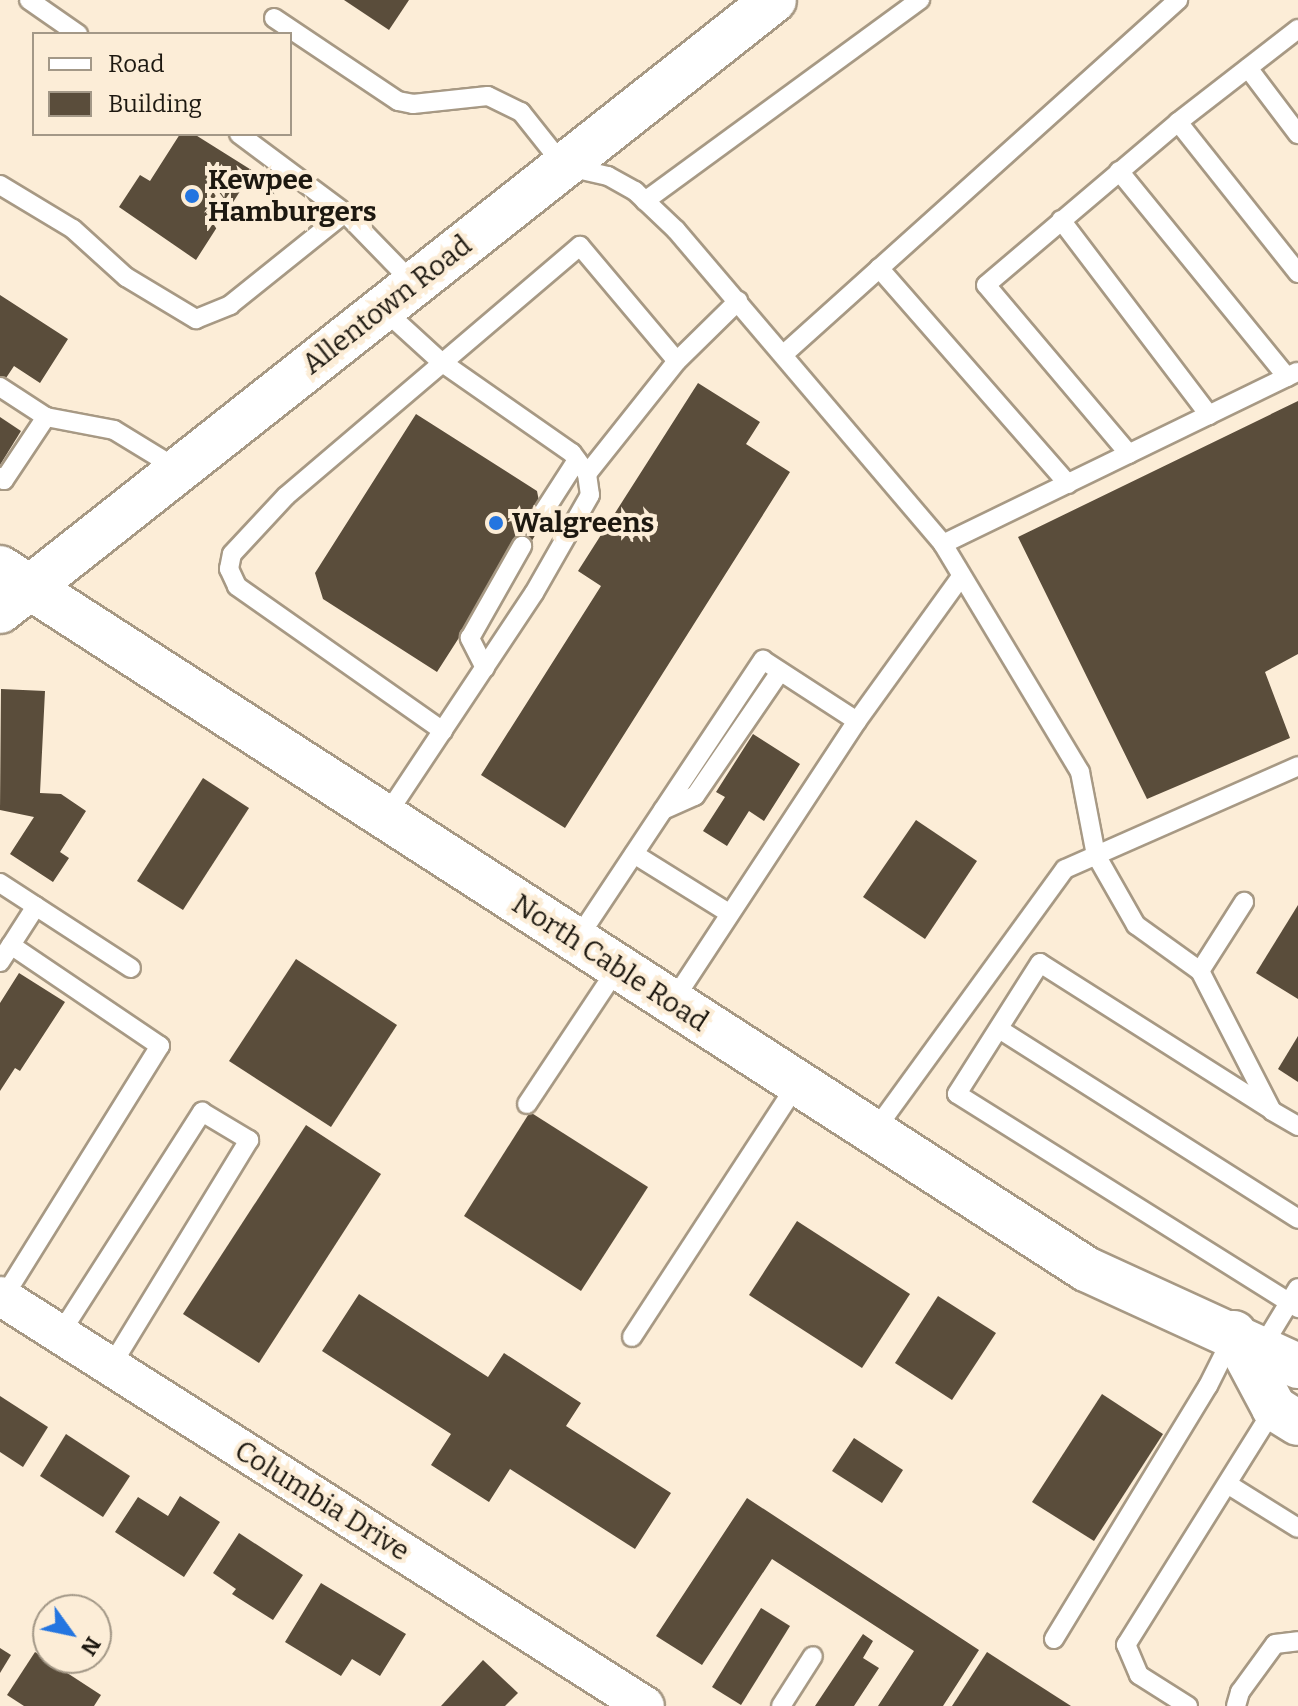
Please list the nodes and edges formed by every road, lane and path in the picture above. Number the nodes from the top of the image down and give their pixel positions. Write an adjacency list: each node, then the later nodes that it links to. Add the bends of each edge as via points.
1 (29, 0): 7 (lane)
2 (774, 0): 12 (street, Allentown Road)
3 (920, 0): 15 (lane)
4 (1178, 0): 18 (lane)
5 (274, 18): 12 (lane, via 398,101 488,96 521,112)
6 (1298, 29): 8 (lane)
7 (75, 32)
8 (1248, 68): 9 (lane); 10 (lane)
9 (1178, 122): 13 (lane); 19 (lane)
10 (1298, 134)
11 (242, 136): 16 (lane)
12 (564, 166): 15 (lane, via 608,176); 20 (street, Allentown Road)
13 (1119, 171): 17 (lane); 25 (lane)
14 (0, 185): 16 (lane, via 73,229 126,277 196,319 219,314)
15 (645, 201): 21 (lane)
16 (345, 213): 20 (lane)
17 (1061, 220): 27 (lane); 29 (lane, via 986,285)
18 (879, 268): 22 (lane); 33 (lane)
19 (1298, 273)
20 (398, 297): 23 (lane); 31 (street, Allentown Road)
21 (738, 301): 22 (lane); 24 (lane)
22 (784, 354): 35 (lane)
23 (440, 361): 24 (lane, via 580,246); 30 (lane); 41 (lane, via 286,496 232,554 229,569 237,586)
24 (677, 361): 30 (lane)
25 (1293, 375): 27 (lane)
26 (4, 396): 28 (lane)
27 (1209, 415): 29 (lane)
28 (46, 417): 31 (lane, via 114,430); 32 (lane, via 4,480)
29 (1129, 454): 33 (lane)
30 (582, 467): 34 (lane); 39 (lane, via 590,495)
31 (178, 469): 38 (street, Allentown Road)
32 (0, 477)
33 (1068, 484): 35 (lane)
34 (539, 519)
35 (943, 544): 37 (lane)
36 (522, 546): 39 (lane, via 470,638)
37 (961, 577): 40 (lane); 45 (lane, via 1080,772)
38 (10, 589): 43 (street, North Cable Road)
39 (485, 668): 41 (lane)
40 (857, 721): 44 (lane, via 763,660); 49 (lane)
41 (443, 731): 43 (lane)
42 (1298, 766): 45 (lane)
43 (385, 817): 50 (street, North Cable Road)
44 (634, 854): 49 (lane); 50 (lane)
45 (1096, 855): 55 (lane, via 1136,925); 62 (lane, via 1065,869)
46 (0, 883): 48 (lane)
47 (1244, 902): 55 (lane)
48 (36, 906): 51 (lane); 54 (lane)
49 (727, 912): 56 (lane)
50 (576, 941): 53 (street, North Cable Road)
51 (11, 945): 52 (lane); 64 (lane, via 160,1046)
52 (0, 962)
53 (618, 967): 56 (street, North Cable Road); 59 (lane)
54 (131, 968)
55 (1200, 971): 60 (lane)
56 (672, 1003): 58 (street, North Cable Road)
57 (999, 1029): 60 (lane, via 1040,963); 63 (lane); 65 (lane, via 957,1094)
58 (797, 1084): 62 (street, North Cable Road); 67 (lane)
59 (527, 1104)
60 (1272, 1111): 61 (lane)
61 (1298, 1126)
62 (873, 1133): 68 (street, North Cable Road, via 1086,1269)
63 (1298, 1219)
64 (2, 1297): 66 (street, Columbia Drive)
65 (1295, 1299): 68 (lane)
66 (60, 1334): 69 (street, Columbia Drive); 69 (lane, via 202,1112 249,1140)
67 (632, 1337)
68 (1264, 1349): 70 (street); 73 (lane, via 1208,1386)
69 (111, 1366): 76 (street, Columbia Drive)
70 (1286, 1415): 71 (lane)
71 (1229, 1485): 72 (lane); 78 (lane, via 1126,1645 1139,1675)
72 (1298, 1528)
73 (1054, 1639)
74 (1298, 1641): 79 (lane, via 1275,1644 1240,1692)
75 (813, 1656): 77 (lane)
76 (629, 1702)
77 (781, 1706)
78 (1188, 1706)
79 (1236, 1706)

